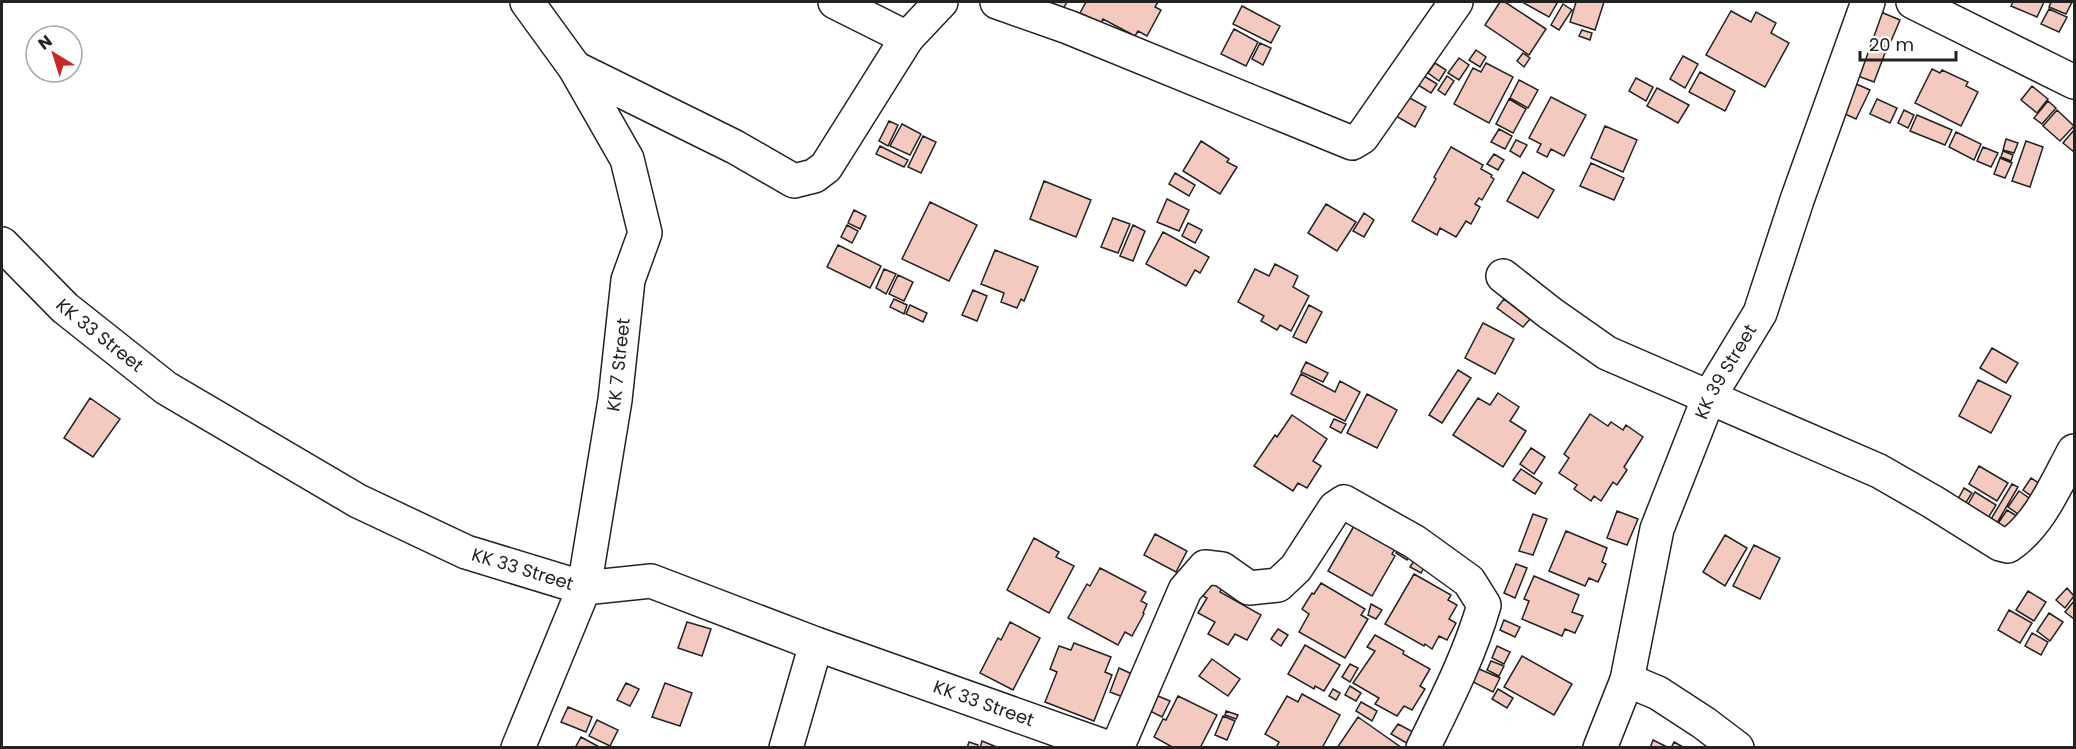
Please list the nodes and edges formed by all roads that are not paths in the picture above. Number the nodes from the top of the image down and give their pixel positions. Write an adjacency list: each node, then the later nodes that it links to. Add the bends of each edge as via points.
1 (527, 2): 9 (street, KK 7 Street)
2 (835, 2): 8 (street)
3 (941, 2): 8 (street)
4 (997, 2): 5 (street, via 1352,143 1362,137)
5 (1456, 2)
6 (1868, 2): 13 (street, KK 39 Street, via 1761,313)
7 (1913, 2): 10 (street)
8 (908, 38): 9 (street, via 826,167 814,176 794,182 735,147)
9 (575, 68): 15 (street, KK 7 Street, via 627,159 645,233 628,280 615,400)
10 (2074, 82)
11 (2, 244): 15 (street, KK 33 Street, via 65,308 166,388 318,478 466,552)
12 (1503, 276): 13 (street, via 1607,353)
13 (1710, 397): 14 (street, via 1880,471 2008,546 2033,522); 17 (street, KK 39 Street, via 1657,529)
14 (2074, 451)
15 (584, 588): 16 (street, KK 33 Street, via 651,581); 18 (street, KK 7 Street)
16 (816, 644): 19 (street); 20 (street, KK 33 Street)
17 (1627, 680): 23 (street, KK 39 Street); 24 (street, via 1658,693)
18 (518, 747)
19 (786, 747)
20 (1109, 747)
21 (1117, 747): 22 (street, via 1185,590 1206,567 1222,569 1249,588 1278,585 1296,568 1335,508 1344,502 1415,542 1469,581 1484,605 1447,701)
22 (1424, 747)
23 (1600, 747)
24 (1737, 747)

